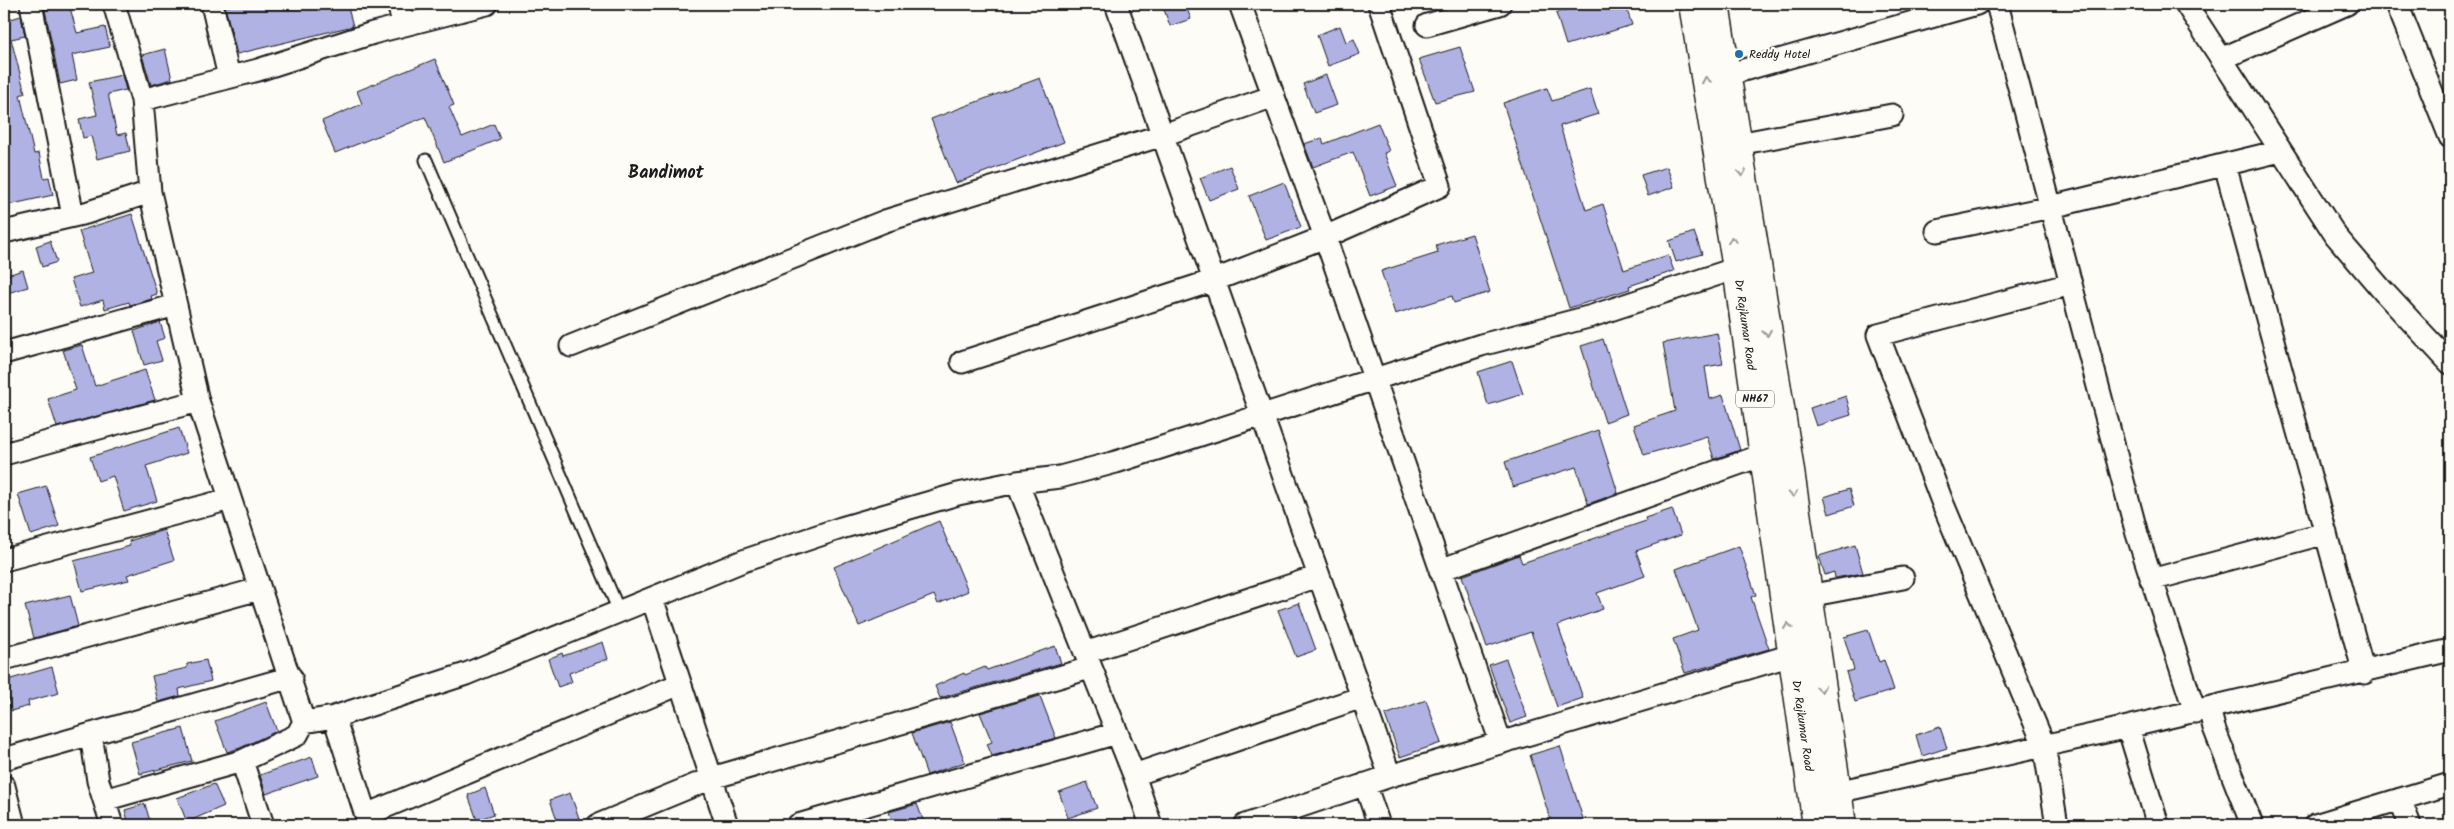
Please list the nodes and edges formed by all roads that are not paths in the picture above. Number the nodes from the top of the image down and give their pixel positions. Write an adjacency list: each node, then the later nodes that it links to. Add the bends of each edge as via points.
1 (31, 4): 33 (street)
2 (114, 4): 23 (street)
3 (212, 4): 21 (street)
4 (398, 4): 17 (street)
5 (487, 4): 17 (street)
6 (1116, 4): 25 (street)
7 (1240, 4): 22 (street)
8 (1379, 4): 36 (street, via 1440,186)
9 (1500, 4): 18 (street)
10 (1693, 4): 37 (highway, Dr Rajkumar Road / NH67, one-way to 10)
11 (1714, 4): 20 (highway, Dr Rajkumar Road / NH67)
12 (1976, 4): 20 (street)
13 (1997, 4): 32 (street)
14 (2186, 4): 19 (street)
15 (2344, 4): 19 (street)
16 (2397, 4): 26 (street)
17 (404, 24): 21 (street)
18 (1427, 25)
19 (2221, 58): 28 (street)
20 (1726, 75): 27 (highway, Dr Rajkumar Road / NH67)
21 (229, 77): 23 (street)
22 (1274, 96): 25 (street); 36 (street)
23 (142, 100): 31 (street)
24 (1892, 114): 27 (street)
25 (1163, 135): 38 (street); 41 (street, via 885,221)
26 (2450, 136)
27 (1738, 144): 37 (highway, Dr Rajkumar Road / NH67, one-way to 37)
28 (2280, 151): 30 (street); 44 (street, via 2336,236 2382,291)
29 (426, 160): 61 (lane)
30 (2225, 165): 32 (street); 52 (street)
31 (150, 192): 33 (street); 40 (street)
32 (2050, 207): 34 (street); 39 (street)
33 (73, 216): 35 (street)
34 (1937, 231)
35 (4, 232)
36 (1325, 237): 38 (street); 45 (street)
37 (1746, 267): 45 (street, via 1592,316 1481,345); 49 (highway, Dr Rajkumar Road / NH67); 59 (highway, Dr Rajkumar Road / NH67, one-way to 59)
38 (1215, 280): 43 (street); 47 (street)
39 (2071, 284): 57 (street); 77 (street, via 1878,335 1943,504)
40 (176, 305): 42 (street); 46 (street)
41 (571, 346)
42 (4, 353)
43 (962, 362)
44 (2450, 363)
45 (1373, 379): 47 (street); 54 (street)
46 (198, 401): 48 (street); 51 (street)
47 (1262, 414): 50 (street, via 1116,462 1060,477); 55 (street)
48 (4, 454)
49 (1763, 455): 54 (street); 63 (highway, Dr Rajkumar Road / NH67, one-way to 49)
50 (1017, 482): 60 (street, via 958,494 841,528 743,561); 65 (street)
51 (230, 499): 53 (street); 58 (street)
52 (2326, 533): 57 (street); 66 (street)
53 (4, 560)
54 (1440, 570): 76 (street)
55 (1319, 576): 65 (street); 69 (street)
56 (1903, 578): 59 (street)
57 (2150, 580): 70 (street)
58 (259, 589): 64 (street); 67 (street)
59 (1808, 596): 86 (highway, Dr Rajkumar Road / NH67, one-way to 86)
60 (652, 598): 61 (street); 68 (street)
61 (619, 611): 71 (street, via 466,674)
62 (2450, 650): 66 (street)
63 (1792, 655): 76 (street); 86 (highway, Dr Rajkumar Road / NH67)
64 (4, 659)
65 (1088, 660): 74 (street); 82 (street)
66 (2364, 673): 70 (street)
67 (291, 677): 72 (street); 75 (street)
68 (680, 684): 82 (street); 89 (street)
69 (1362, 697): 80 (street); 81 (street)
70 (2202, 710): 73 (street); 103 (street, via 2214,728)
71 (334, 717): 72 (street); 89 (street)
72 (304, 722): 79 (street, via 297,735)
73 (2128, 727): 77 (street); 102 (street)
74 (1117, 733): 80 (street); 95 (street)
75 (91, 734): 78 (street); 88 (street)
76 (1501, 743): 81 (street)
77 (2044, 745): 86 (street); 101 (street)
78 (4, 760)
79 (242, 761): 88 (street); 92 (street)
80 (1134, 775): 96 (street)
81 (1390, 776): 83 (street)
82 (712, 778): 93 (street); 94 (street)
83 (1365, 784): 97 (street); 98 (street)
84 (2450, 784): 87 (street)
85 (4, 786): 90 (street)
86 (1825, 794): 99 (highway, NH67); 100 (highway, NH67)
87 (2400, 799): 104 (street); 105 (street)
88 (104, 800): 91 (street)
89 (367, 820)
90 (14, 825)
91 (112, 825)
92 (263, 825)
93 (598, 825)
94 (727, 825)
95 (798, 825)
96 (1151, 825)
97 (1245, 825)
98 (1379, 825)
99 (1817, 825)
100 (1842, 825)
101 (2057, 825)
102 (2158, 825)
103 (2252, 825)
104 (2314, 825)
105 (2410, 825)

